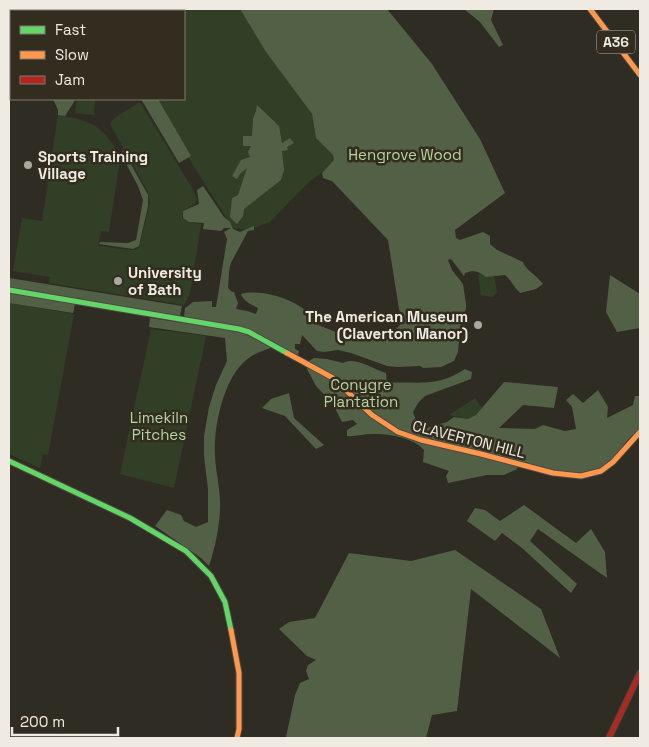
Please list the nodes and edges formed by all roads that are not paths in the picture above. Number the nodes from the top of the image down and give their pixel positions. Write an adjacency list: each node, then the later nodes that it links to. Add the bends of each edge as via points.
1 (590, 9): 2 (main road, A36)
2 (640, 75)
3 (9, 290): 4 (main road, CLAVERTON HILL, via 249,332 327,373 370,414 404,435 558,474 578,476 608,468)
4 (640, 432)
5 (9, 461): 7 (main road, via 130,518 186,551 211,576 225,602 239,673)
6 (640, 673): 8 (main road)
7 (237, 738)
8 (609, 738)

